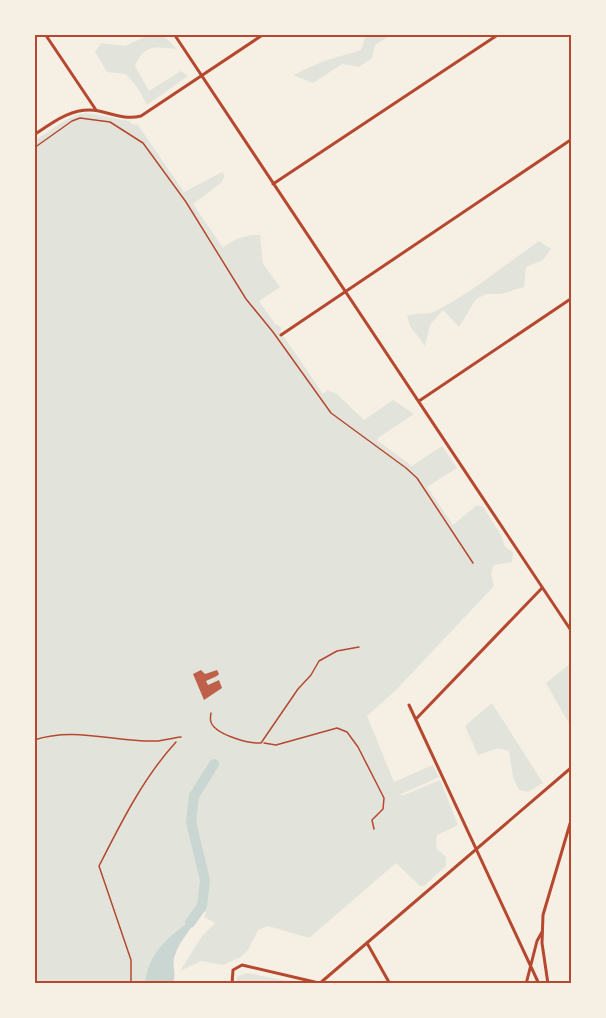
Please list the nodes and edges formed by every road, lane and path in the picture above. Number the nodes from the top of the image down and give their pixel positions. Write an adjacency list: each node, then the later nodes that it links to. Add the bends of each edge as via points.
1 (45, 34): 6 (street)
2 (174, 34): 5 (street)
3 (264, 34): 5 (street)
4 (499, 34): 10 (street)
5 (202, 76): 6 (street, via 141,116 125,117); 10 (street)
6 (96, 110): 7 (street, via 67,114)
7 (35, 134)
8 (572, 140): 11 (street)
9 (34, 148): 15 (path, via 80,118 110,122 142,143 186,202 246,298 332,413 417,478)
10 (273, 184): 11 (street)
11 (345, 291): 13 (street); 14 (street)
12 (572, 298): 14 (street)
13 (281, 335)
14 (418, 401): 16 (street)
15 (473, 563)
16 (542, 588): 17 (street); 21 (street)
17 (572, 632)
18 (359, 647): 24 (lane, via 337,651 319,661)
19 (409, 705): 21 (street)
20 (211, 713): 24 (lane, via 214,727 222,732)
21 (416, 719): 28 (street)
22 (181, 737): 23 (lane, via 157,741 84,734 49,735); 33 (path, via 158,762 99,866 131,960)
23 (34, 740)
24 (261, 743): 27 (path, via 276,745 337,728 347,732 384,798 383,809 372,820)
25 (572, 767): 28 (street)
26 (572, 817): 29 (street)
27 (374, 829)
28 (476, 848): 30 (street); 31 (street)
29 (542, 930): 31 (street); 38 (street)
30 (367, 943): 32 (street); 35 (street)
31 (530, 968): 36 (street); 37 (street)
32 (319, 983): 34 (street, via 247,965 233,970)
33 (131, 984)
34 (232, 984)
35 (390, 984)
36 (526, 984)
37 (539, 984)
38 (548, 984)

